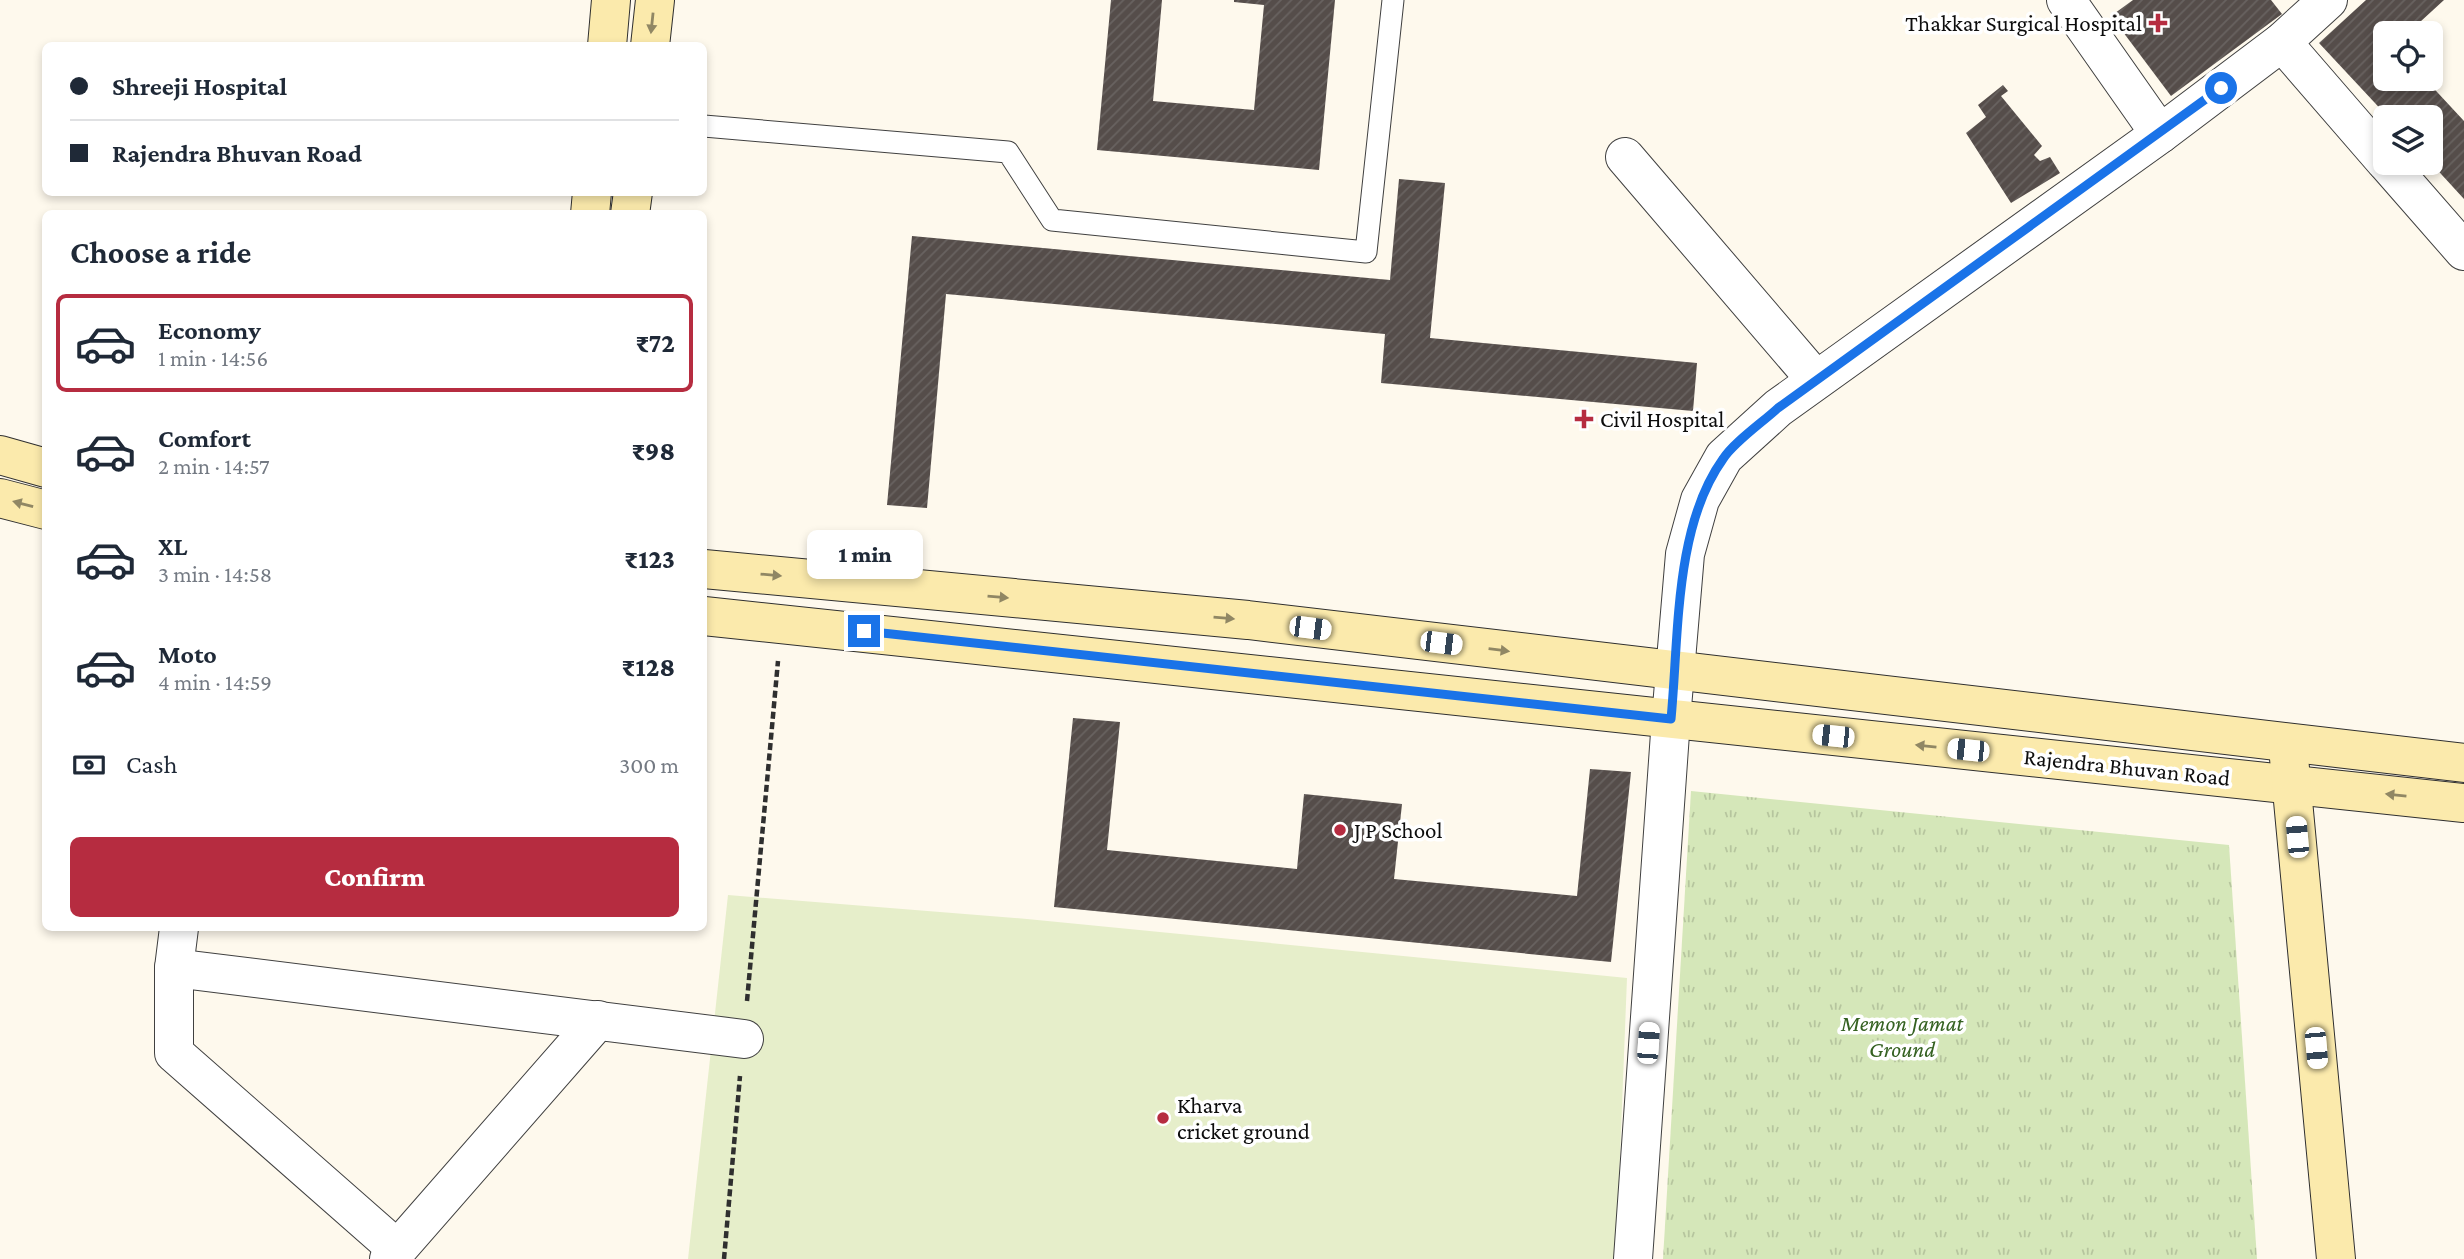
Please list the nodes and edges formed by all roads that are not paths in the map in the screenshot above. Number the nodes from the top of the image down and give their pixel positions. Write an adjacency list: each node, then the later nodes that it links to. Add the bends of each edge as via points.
1 (611, 0): 6 (street)
2 (654, 0): 7 (street, one-way to 7)
3 (1393, 0): 9 (lane, via 1366,252 1052,220 1008,152)
4 (2066, 0): 10 (street)
5 (2328, 0): 8 (street)
6 (607, 42)
7 (650, 42)
8 (2282, 42): 10 (street); 11 (street)
9 (707, 126)
10 (2160, 134): 15 (street)
11 (2373, 147)
12 (1625, 157): 15 (street)
13 (2397, 175): 14 (street)
14 (2464, 251)
15 (1816, 380): 23 (street, via 1724,457 1700,500 1685,554)
16 (0, 455): 17 (street)
17 (42, 467)
18 (0, 498): 19 (street, one-way to 18)
19 (42, 509)
20 (707, 569): 22 (street, one-way to 22)
21 (707, 616): 24 (street, Rajendra Bhuvan Road)
22 (1310, 628): 23 (street, one-way to 23); 24 (street)
23 (1675, 670): 25 (street); 26 (street)
24 (1304, 679): 25 (street, Rajendra Bhuvan Road)
25 (1671, 719): 28 (street, Rajendra Bhuvan Road, one-way to 25); 35 (street)
26 (2288, 742): 27 (street); 28 (street)
27 (2464, 763)
28 (2292, 784): 29 (street, Rajendra Bhuvan Road, one-way to 28); 36 (street)
29 (2464, 803)
30 (179, 931): 31 (street)
31 (174, 968): 32 (street); 34 (street, via 174,1053)
32 (598, 1020): 33 (street); 34 (street)
33 (744, 1039)
34 (393, 1254)
35 (1633, 1259)
36 (2336, 1259)

